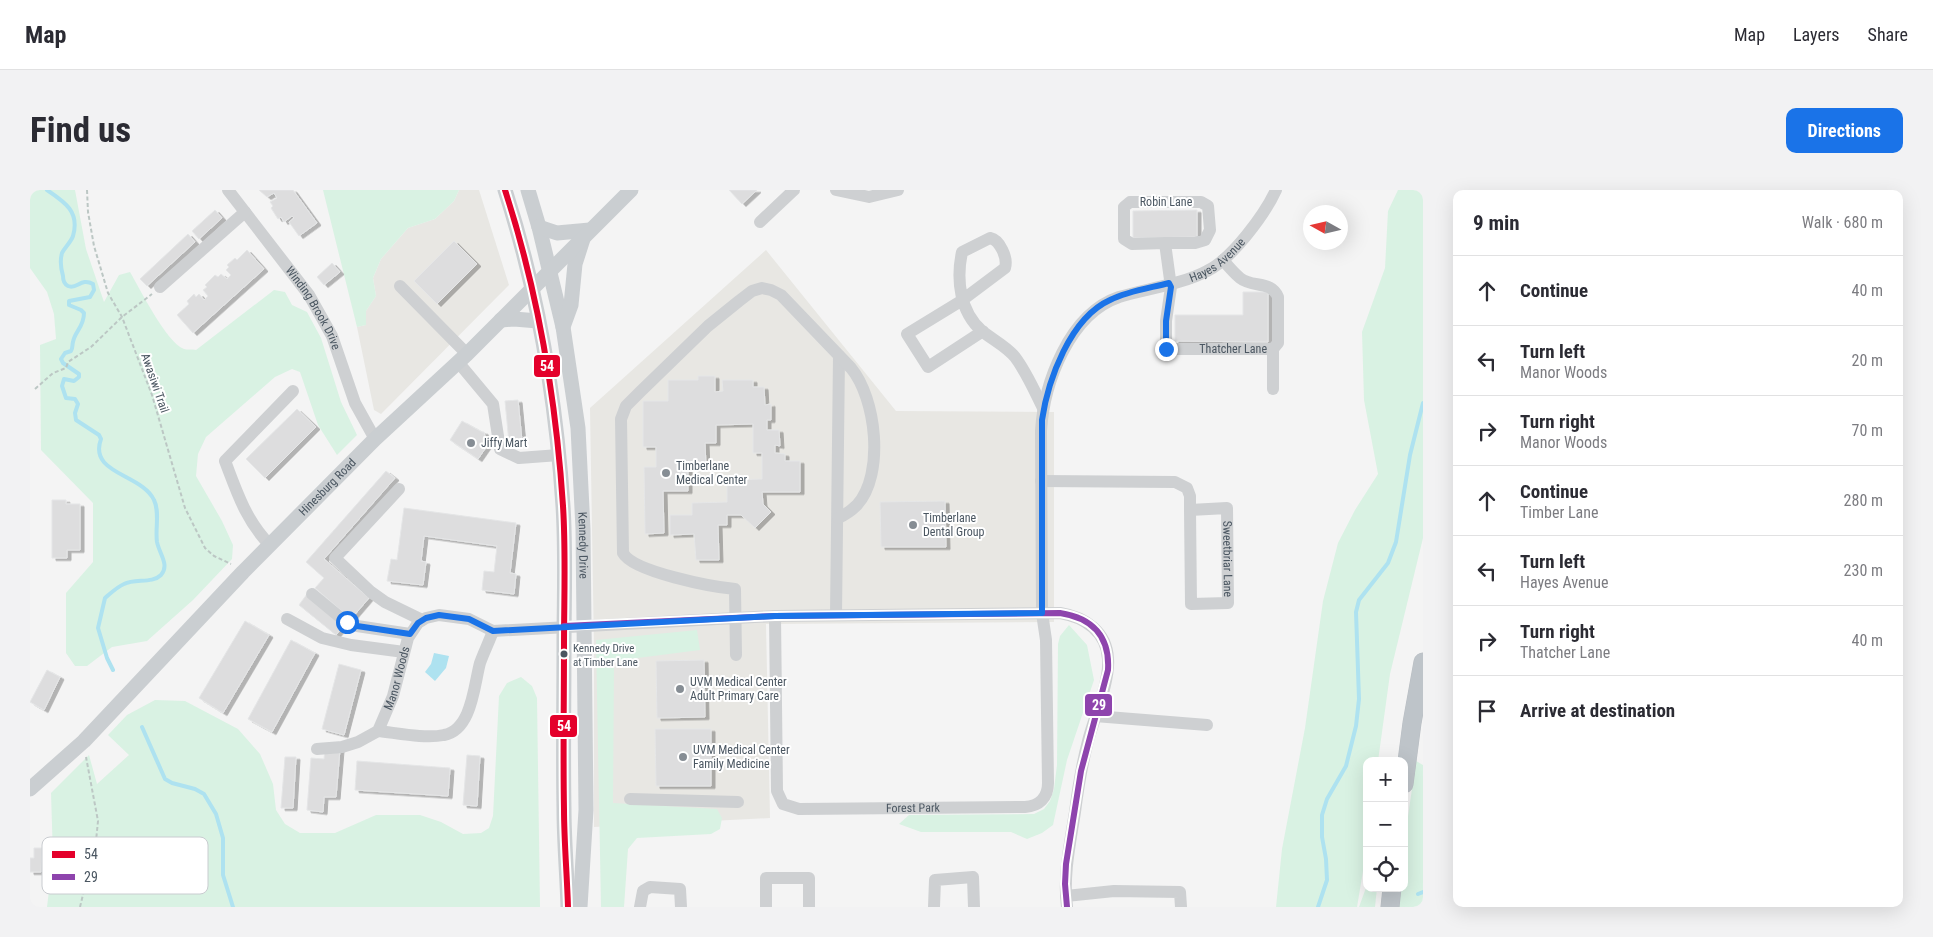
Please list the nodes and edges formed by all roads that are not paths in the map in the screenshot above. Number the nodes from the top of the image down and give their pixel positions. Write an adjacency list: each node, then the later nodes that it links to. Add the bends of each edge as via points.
1 (228, 190): 9 (street, Winding Brook Drive)
2 (504, 190): 19 (main road, Kennedy Drive)
3 (528, 190): 11 (main road, Kennedy Drive)
4 (631, 190): 12 (main road, Hinesburg Road)
5 (794, 190): 10 (street)
6 (836, 190): 7 (street, via 869,197)
7 (898, 190)
8 (1276, 190): 14 (street, Hayes Avenue, via 1262,216)
9 (245, 212): 18 (street); 31 (street, Winding Brook Drive, via 320,312 337,348 355,403)
10 (760, 222)
11 (539, 227): 12 (main road, via 557,233); 15 (main road, Kennedy Drive)
12 (587, 233): 15 (main road, Hinesburg Road); 23 (main road, via 575,264 571,305)
13 (1165, 244): 13 (street, Robin Lane, via 1132,244 1124,239 1123,211 1126,204 1201,202 1208,206 1210,230 1205,240); 16 (street)
14 (1223, 260): 16 (street, Hayes Avenue, via 1209,271); 25 (street, Thatcher Lane, via 1240,278 1275,290 1278,297 1278,343)
15 (550, 270): 19 (main road, Hinesburg Road); 23 (main road, Kennedy Drive)
16 (1169, 283): 25 (street, Thatcher Lane, via 1166,349); 30 (street, Hayes Avenue, via 1109,300 1090,313 1065,349)
17 (400, 286): 27 (street)
18 (160, 287)
19 (531, 290): 21 (main road, Hinesburg Road); 22 (main road, Kennedy Drive)
20 (961, 301): 20 (street, via 962,252 986,239 994,239 1006,259 1005,268); 24 (street); 24 (street, via 908,334 928,366)
21 (501, 320): 22 (main road); 27 (main road, Hinesburg Road)
22 (538, 322): 32 (main road, Kennedy Drive, via 552,394)
23 (563, 327): 45 (main road, Kennedy Drive, via 578,428 584,529)
24 (983, 331): 30 (street, via 1015,357)
25 (1273, 349): 28 (street)
26 (839, 356): 36 (street); 36 (street, via 858,377 866,392 873,433 869,483 858,504); 42 (street, via 781,295 762,288 752,291 713,322 623,412 620,441 622,548 625,557 697,584 735,589)
27 (462, 358): 31 (main road, Hinesburg Road); 32 (street, via 493,404 500,449 519,458)
28 (1273, 389)
29 (293, 392): 37 (street, via 225,461 245,513)
30 (1044, 408): 33 (street, Hayes Avenue)
31 (375, 439): 37 (main road, Hinesburg Road)
32 (559, 455): 46 (main road, Kennedy Drive)
33 (1041, 481): 35 (street, Sweetbriar Lane, via 1175,482 1187,488); 39 (street, Hayes Avenue)
34 (399, 489): 44 (street, via 335,558 385,602)
35 (1190, 510): 35 (street, Sweetbriar Lane, via 1191,604 1228,603 1227,508)
36 (838, 518): 40 (street)
37 (270, 546): 57 (main road, Hinesburg Road, via 84,741)
38 (312, 594): 48 (street, via 347,622)
39 (1042, 613): 40 (street); 41 (street, Forest Park, via 1046,640 1048,783 1042,801 1025,807 798,809 783,804 777,791); 52 (street, via 1078,617 1092,625 1103,640 1108,670)
40 (836, 615): 41 (street)
41 (775, 616): 42 (street)
42 (736, 617): 45 (street); 50 (street)
43 (287, 619): 49 (street, via 322,638)
44 (422, 620): 47 (street, via 439,615 469,619); 48 (street, Manor Woods)
45 (583, 625): 46 (street); 63 (main road, Kennedy Drive, via 586,810)
46 (564, 626): 47 (street); 62 (main road, Kennedy Drive, via 564,810)
47 (493, 631): 54 (street, via 480,663 466,715 454,730 445,735 431,736)
48 (410, 634): 49 (street, Manor Woods)
49 (404, 652): 54 (street, Manor Woods, via 393,696)
50 (736, 655)
51 (1423, 662): 56 (highway)
52 (1095, 716): 53 (street); 61 (street, via 1081,771 1066,864)
53 (1207, 724)
54 (378, 731): 55 (street, via 342,747)
55 (317, 749)
56 (1408, 757)
57 (30, 789)
58 (630, 799): 59 (street)
59 (738, 802)
60 (1392, 892): 71 (highway)
61 (1067, 902): 70 (street, via 1114,891 1180,892)
62 (568, 907)
63 (580, 907)
64 (640, 907): 65 (street, via 643,891 658,888 680,889)
65 (680, 907)
66 (766, 907): 67 (street, via 766,878 809,878)
67 (809, 907)
68 (934, 907): 69 (street, via 935,880 973,877)
69 (974, 907)
70 (1181, 907)
71 (1390, 907)

